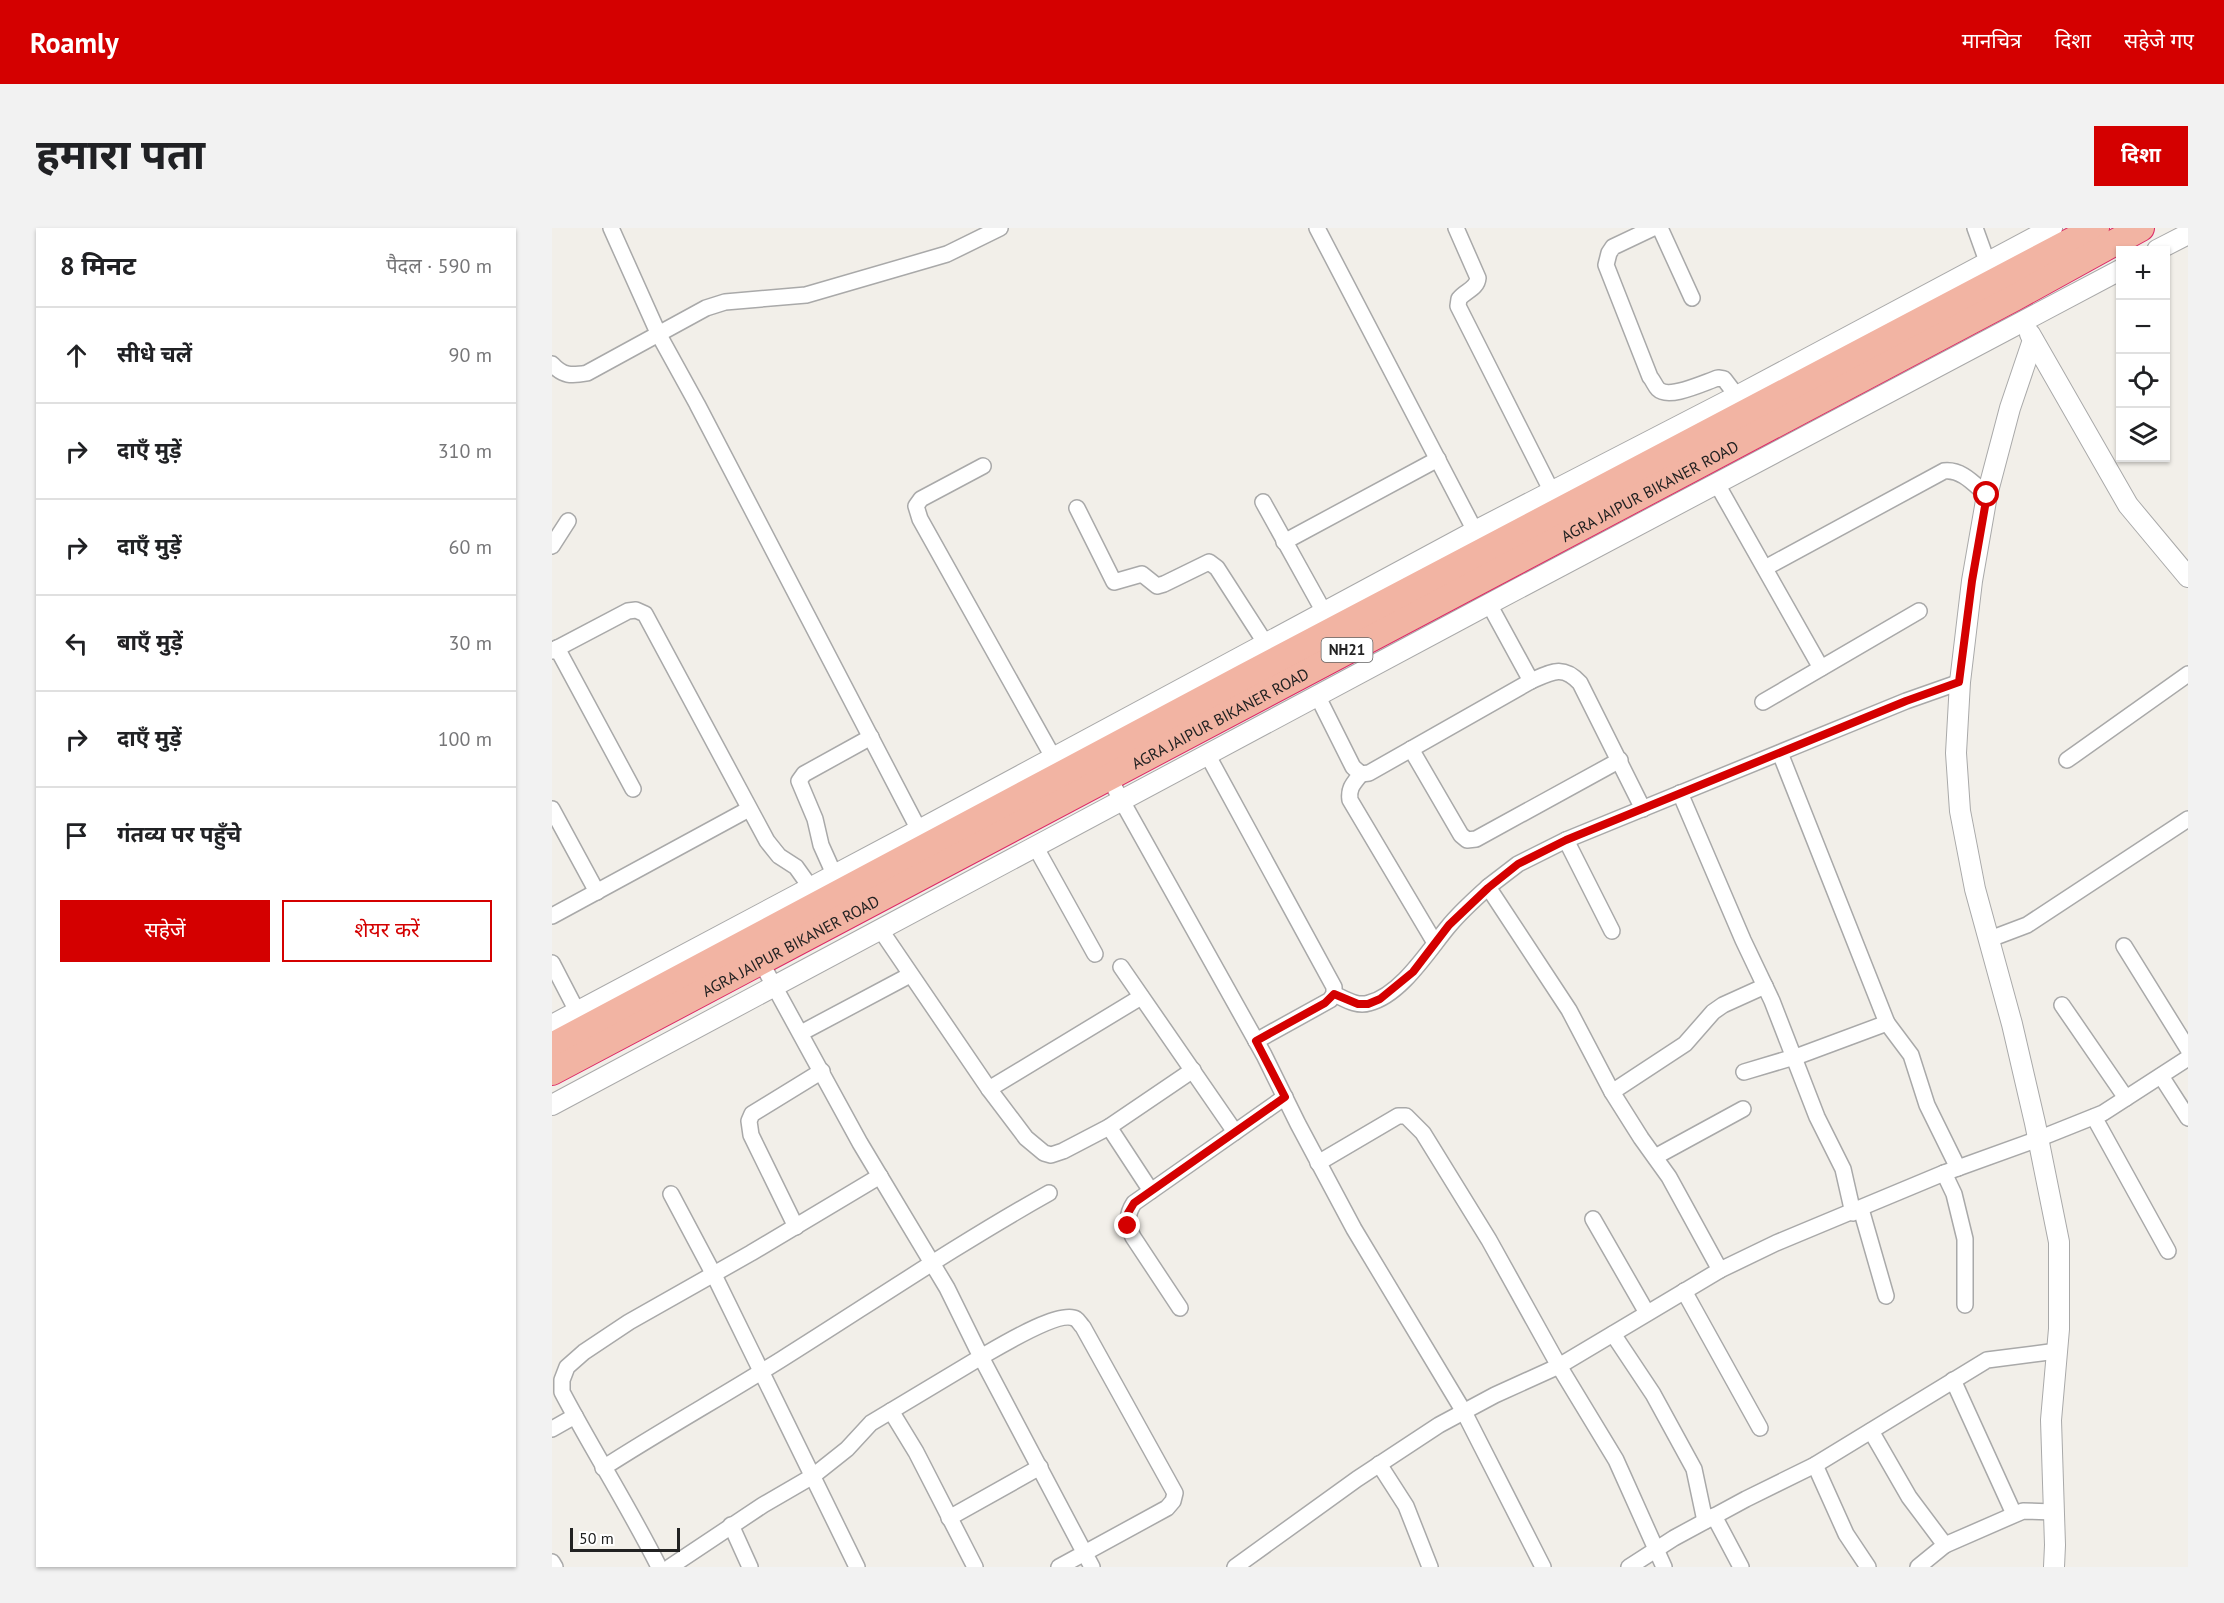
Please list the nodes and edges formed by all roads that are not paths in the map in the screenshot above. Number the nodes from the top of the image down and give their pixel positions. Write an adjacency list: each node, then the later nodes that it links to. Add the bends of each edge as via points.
1 (611, 228): 17 (street)
2 (1000, 228): 17 (street, via 947,254 806,296 726,302 706,308)
3 (1317, 228): 20 (street)
4 (1456, 228): 24 (street, via 1478,278 1478,283 1459,299 1458,306)
5 (1653, 228): 19 (street, via 1613,247 1606,265 1650,376 1658,390 1666,394 1718,378 1724,379)
6 (1660, 228): 15 (street)
7 (1975, 228): 14 (street)
8 (2052, 228): 14 (street)
9 (2096, 228): 14 (highway, AGRA JAIPUR BIKANER ROAD / NH21)
10 (2141, 228): 14 (highway, AGRA JAIPUR BIKANER ROAD / NH21)
11 (2188, 234): 12 (street)
12 (2165, 246)
13 (2116, 273): 16 (street)
14 (2000, 281): 16 (street); 19 (street); 24 (highway, AGRA JAIPUR BIKANER ROAD / NH21); 52 (highway, AGRA JAIPUR BIKANER ROAD / NH21)
15 (1692, 298)
16 (2029, 331): 22 (street); 23 (street); 32 (street, via 2128,505)
17 (659, 335): 18 (street, via 587,373 561,374); 44 (street)
18 (552, 364)
19 (1737, 396): 24 (street)
20 (1438, 459): 28 (street); 29 (street)
21 (983, 466): 48 (street, via 921,499 916,506)
22 (1717, 484): 31 (street); 33 (street)
23 (1987, 495): 31 (street, via 1963,475 1954,470 1944,471); 41 (street)
24 (1556, 501): 28 (street); 83 (highway, AGRA JAIPUR BIKANER ROAD / NH21)
25 (1263, 502): 29 (street)
26 (1077, 508): 36 (street, via 1114,582 1142,573 1157,586 1209,562 1217,568)
27 (568, 521): 30 (street)
28 (1475, 531): 35 (street)
29 (1284, 542): 35 (street)
30 (552, 546)
31 (1765, 568): 38 (street)
32 (2188, 577)
33 (1489, 604): 40 (street); 42 (street)
34 (1919, 611): 38 (street)
35 (1324, 612): 36 (street)
36 (1266, 644): 48 (street)
37 (555, 650): 53 (street); 56 (street, via 628,611 645,614)
38 (1821, 668): 43 (street)
39 (2188, 674): 50 (street)
40 (1531, 681): 45 (street); 49 (street, via 1552,672 1572,674)
41 (1959, 682): 46 (street); 70 (street, via 1956,753 1960,811 1975,889)
42 (1317, 696): 47 (street); 51 (street, via 1353,767)
43 (1763, 702)
44 (871, 737): 60 (street); 63 (street, via 804,774 799,781)
45 (1411, 749): 49 (street, via 1467,840 1476,839); 51 (street)
46 (1780, 753): 54 (street); 84 (street)
47 (1207, 754): 55 (street); 80 (street, via 1334,987)
48 (1053, 757): 60 (street)
49 (1620, 760): 57 (street)
50 (2067, 760)
51 (1361, 774): 71 (street, via 1349,793 1350,800)
52 (1108, 776): 55 (street); 74 (highway, AGRA JAIPUR BIKANER ROAD / NH21)
53 (633, 789)
54 (1680, 793): 57 (street); 78 (street)
55 (1122, 800): 62 (street); 87 (street)
56 (749, 809): 64 (street, via 772,850 796,867); 66 (street)
57 (1643, 809): 61 (street)
58 (552, 810): 66 (street)
59 (2188, 819): 70 (street, via 2028,925)
60 (919, 830): 63 (street)
61 (1566, 840): 65 (street, via 1518,864); 69 (street)
62 (1035, 846): 68 (street); 73 (street)
63 (834, 874): 64 (street)
64 (811, 888): 83 (street)
65 (1488, 888): 71 (street); 98 (street, via 1569,1010)
66 (597, 892): 67 (street)
67 (552, 916)
68 (880, 929): 77 (street); 79 (street)
69 (1612, 931)
70 (1990, 939): 107 (street)
71 (1435, 943): 80 (street, via 1413,972 1380,999 1358,1004)
72 (2124, 946): 89 (street)
73 (1095, 954)
74 (761, 962): 79 (street); 94 (highway, AGRA JAIPUR BIKANER ROAD / NH21)
75 (552, 963): 83 (street)
76 (1121, 967): 81 (street)
77 (910, 975): 86 (street); 97 (street)
78 (1765, 986): 90 (street); 98 (street, via 1723,1005 1685,1044)
79 (775, 987): 86 (street); 101 (street)
80 (1334, 994): 87 (street, via 1325,1003)
81 (1141, 997): 92 (street); 97 (street)
82 (2062, 1005): 100 (street)
83 (582, 1019): 85 (street); 88 (highway, AGRA JAIPUR BIKANER ROAD / NH21)
84 (1887, 1023): 90 (street); 110 (street, via 1911,1055)
85 (552, 1024)
86 (801, 1033): 93 (street)
87 (1256, 1041): 99 (street)
88 (552, 1046)
89 (2188, 1049)
90 (1795, 1056): 95 (street); 115 (street, via 1817,1117 1843,1169)
91 (2188, 1058): 96 (street)
92 (1193, 1070): 105 (street); 106 (street)
93 (822, 1071): 111 (street); 117 (street, via 752,1114 749,1121 751,1135)
94 (552, 1072)
95 (1744, 1072)
96 (2161, 1076): 100 (street); 104 (street)
97 (989, 1089): 105 (street, via 1026,1138 1044,1153 1063,1151)
98 (1612, 1092): 108 (street)
99 (1285, 1097): 106 (street); 109 (street)
100 (2126, 1098): 103 (street)
101 (552, 1105)
102 (1743, 1109): 108 (street)
103 (2094, 1116): 107 (street); 118 (street)
104 (2188, 1118)
105 (1109, 1127): 112 (street)
106 (1235, 1132): 112 (street)
107 (2038, 1139): 110 (street); 128 (street, via 2059,1242)
108 (1655, 1157): 120 (street)
109 (1318, 1163): 130 (street, via 1398,1116 1414,1122 1489,1240); 134 (street)
110 (1951, 1171): 115 (street); 124 (street, via 1965,1239)
111 (880, 1176): 117 (street); 119 (street)
112 (1150, 1191): 125 (street, via 1134,1203 1128,1213 1128,1226)
113 (1049, 1193): 119 (street)
114 (671, 1194): 121 (street)
115 (1856, 1211): 120 (street, via 1776,1242); 123 (street)
116 (1593, 1219): 126 (street)
117 (796, 1227): 121 (street)
118 (2168, 1251)
119 (932, 1262): 129 (street); 131 (street)
120 (1720, 1270): 122 (street)
121 (714, 1275): 131 (street); 135 (street, via 629,1322 567,1367 561,1380 562,1392)
122 (1684, 1291): 126 (street); 136 (street)
123 (1886, 1296)
124 (1965, 1305)
125 (1180, 1308)
126 (1647, 1313): 127 (street)
127 (1613, 1334): 130 (street); 147 (street, via 1653,1394 1694,1469)
128 (2057, 1351): 132 (street, via 1987,1360); 144 (street, via 2051,1420)
129 (981, 1357): 133 (street); 141 (street); 151 (street, via 1031,1329 1076,1319 1167,1476 1175,1493 1167,1508)
130 (1558, 1366): 134 (street); 150 (street, via 1616,1460)
131 (761, 1372): 142 (street); 143 (street)
132 (1953, 1380): 138 (street); 145 (street)
133 (891, 1411): 143 (street, via 871,1423 847,1449); 146 (street)
134 (1464, 1412): 139 (street); 163 (street)
135 (574, 1416): 137 (street); 142 (street)
136 (1760, 1428)
137 (552, 1429)
138 (1871, 1431): 140 (street); 149 (street, via 1909,1497)
139 (1379, 1464): 161 (street); 162 (street, via 1406,1506)
140 (1815, 1465): 147 (street); 167 (street, via 1846,1534)
141 (1040, 1467): 146 (street); 151 (street)
142 (603, 1468): 154 (street)
143 (813, 1476): 148 (street); 157 (street)
144 (2054, 1512): 145 (street); 169 (street)
145 (2014, 1514): 149 (street)
146 (949, 1518): 158 (street)
147 (1709, 1518): 150 (street); 166 (street)
148 (731, 1525): 155 (street); 156 (street)
149 (1945, 1545): 168 (street)
150 (1656, 1550): 164 (street); 165 (street)
151 (1084, 1553): 159 (street); 160 (street)
152 (552, 1562): 153 (street)
153 (555, 1567)
154 (659, 1567)
155 (670, 1567)
156 (750, 1567)
157 (857, 1567)
158 (975, 1567)
159 (1059, 1567)
160 (1092, 1567)
161 (1235, 1567)
162 (1430, 1567)
163 (1543, 1567)
164 (1629, 1567)
165 (1664, 1567)
166 (1742, 1567)
167 (1868, 1567)
168 (1918, 1567)
169 (2054, 1567)

